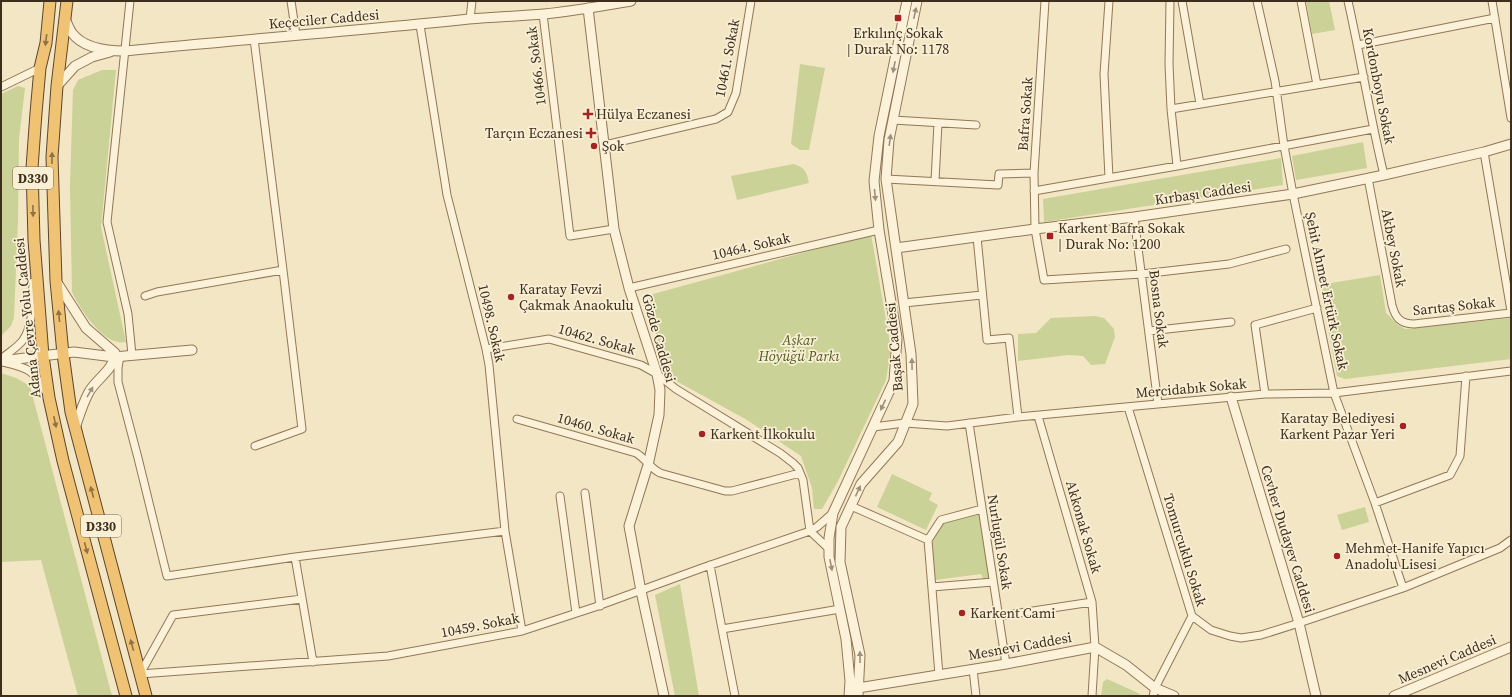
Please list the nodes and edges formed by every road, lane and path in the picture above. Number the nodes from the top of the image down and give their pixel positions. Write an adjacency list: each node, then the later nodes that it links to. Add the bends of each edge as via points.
1 (50, 1): 30 (highway, Adana Çevre Yolu Caddesi / D330, one-way to 30, via 46,43)
2 (67, 1): 22 (highway, D330)
3 (130, 1): 29 (street)
4 (291, 1): 25 (street)
5 (472, 1): 23 (street)
6 (631, 1): 18 (street, Keçeciler Caddesi)
7 (751, 1): 44 (street, 10461. Sokak, via 736,93 728,112 716,119)
8 (907, 1): 59 (street, Başak Caddesi, one-way to 59, via 879,136 874,181)
9 (917, 1): 39 (street, Başak Caddesi, one-way to 9)
10 (1045, 1): 48 (street, Bafra Sokak)
11 (1108, 1): 50 (street, via 1104,74)
12 (1170, 1): 37 (street)
13 (1182, 1): 36 (street)
14 (1257, 1): 35 (street, Şehit Ahmet Ertürk Sokak)
15 (1301, 1): 32 (street)
16 (1348, 1): 27 (street, Kordonboyu Sokak)
17 (1492, 1): 21 (street)
18 (599, 4): 19 (street, Keçeciler Caddesi)
19 (588, 8): 20 (street, Keçeciler Caddesi); 44 (street, Gözde Caddesi)
20 (543, 14): 23 (street, Keçeciler Caddesi); 57 (street, 10466. Sokak, via 570,236)
21 (1495, 18): 27 (street); 38 (street)
22 (65, 19): 28 (street, via 72,34 83,42 95,48); 33 (highway, D330)
23 (470, 19): 24 (street, Keçeciler Caddesi)
24 (420, 25): 25 (street, Keçeciler Caddesi); 76 (street, 10498. Sokak, via 447,195)
25 (296, 34): 26 (street, Keçeciler Caddesi)
26 (254, 39): 29 (street, Keçeciler Caddesi); 64 (street)
27 (1358, 45): 31 (street, Kordonboyu Sokak)
28 (114, 51): 29 (street, Keçeciler Caddesi); 33 (street, via 92,57 75,66)
29 (125, 51): 80 (street, via 107,222 128,314)
30 (40, 68): 34 (street); 61 (highway, Adana Çevre Yolu Caddesi / D330, one-way to 61, via 32,168)
31 (1364, 77): 32 (street); 42 (street, Kordonboyu Sokak)
32 (1317, 85): 35 (street)
33 (57, 86): 66 (highway, D330, one-way to 33, via 52,157)
34 (1, 87)
35 (1276, 91): 36 (street); 45 (street, Şehit Ahmet Ertürk Sokak)
36 (1200, 104): 37 (street)
37 (1171, 109): 47 (street)
38 (1511, 118)
39 (893, 120): 40 (street); 52 (street, Başak Caddesi, one-way to 39)
40 (938, 123): 41 (street); 53 (street)
41 (976, 125)
42 (1373, 129): 45 (street); 49 (street, Kordonboyu Sokak)
43 (1511, 144): 46 (street, Kırbaşı Caddesi)
44 (605, 145): 57 (street, Gözde Caddesi)
45 (1284, 146): 47 (street); 55 (street, Şehit Ahmet Ertürk Sokak)
46 (1484, 152): 49 (street, Kırbaşı Caddesi); 72 (street)
47 (1177, 166): 50 (street)
48 (1034, 173): 53 (street, via 999,174 998,185); 54 (street, Bafra Sokak)
49 (1384, 175): 51 (street, Kırbaşı Caddesi)
50 (1109, 178): 54 (street)
51 (1368, 178): 55 (street, Kırbaşı Caddesi); 73 (street, Akbey Sokak, via 1392,305)
52 (886, 179): 53 (street); 62 (street, Başak Caddesi)
53 (934, 181)
54 (1034, 191): 58 (street, Bafra Sokak)
55 (1293, 194): 56 (street, Kırbaşı Caddesi); 71 (street, Şehit Ahmet Ertürk Sokak)
56 (1134, 217): 58 (street, Kırbaşı Caddesi); 65 (street, Bosna Sokak)
57 (614, 229): 67 (street, Gözde Caddesi)
58 (1035, 229): 60 (street, Kırbaşı Caddesi); 65 (street, Bafra Sokak, via 1044,280)
59 (879, 230): 67 (street, 10464. Sokak); 97 (street, Başak Caddesi, one-way to 97, via 896,338 894,381)
60 (977, 237): 62 (street, Kırbaşı Caddesi); 68 (street)
61 (34, 240): 79 (highway, Adana Çevre Yolu Caddesi / D330); 82 (street, via 32,310 29,326 23,341)
62 (896, 248): 70 (street, Başak Caddesi)
63 (1286, 249): 65 (street, via 1229,264)
64 (283, 270): 69 (street); 99 (street, via 302,428)
65 (1142, 274): 75 (street, Bosna Sokak)
66 (56, 281): 78 (highway, D330, one-way to 66); 81 (street, via 86,328)
67 (629, 288): 84 (street, Gözde Caddesi)
68 (982, 295): 70 (street); 93 (street, via 987,340 1010,338)
69 (145, 296)
70 (904, 302): 95 (street, Başak Caddesi, one-way to 70, via 912,404 911,354)
71 (1317, 308): 86 (street, Şehit Ahmet Ertürk Sokak); 87 (street, via 1255,325)
72 (1511, 312): 73 (street, Sarıtaş Sokak, via 1414,324 1406,324)
73 (1400, 320)
74 (1231, 322): 75 (street)
75 (1149, 331): 90 (street, Bosna Sokak)
76 (486, 349): 84 (street, 10462. Sokak, via 549,339 641,365); 109 (street, 10498. Sokak, via 492,383)
77 (192, 350): 80 (street)
78 (63, 354): 79 (street); 81 (street, via 74,352); 98 (highway, D330)
79 (43, 356): 82 (street); 89 (highway, Adana Çevre Yolu Caddesi / D330)
80 (132, 356): 81 (street)
81 (117, 357): 98 (street, one-way to 81, via 89,392); 113 (street, via 118,382 167,576)
82 (1, 360): 89 (street, via 33,372)
83 (1511, 371): 85 (street, Mercidabık Sokak)
84 (657, 374): 100 (street, Gözde Caddesi, via 659,415); 101 (street, 10462. Sokak, via 676,389 780,453 793,463)
85 (1466, 376): 86 (street, Mercidabık Sokak); 104 (street, via 1460,456 1450,475)
86 (1334, 393): 87 (street, Mercidabık Sokak); 104 (street, Şehit Ahmet Ertürk Sokak)
87 (1265, 394): 88 (street, Mercidabık Sokak)
88 (1231, 397): 90 (street, Mercidabık Sokak); 126 (street, Cevher Dudayev Caddesi)
89 (49, 398): 139 (highway, Adana Çevre Yolu Caddesi / D330, one-way to 139, via 63,461)
90 (1158, 404): 91 (street, Mercidabık Sokak)
91 (1128, 407): 92 (street, Mercidabık Sokak); 125 (street, Tomurcuklu Sokak)
92 (1038, 416): 93 (street, Mercidabık Sokak); 120 (street, Akkonak Sokak)
93 (1018, 418): 96 (street, Mercidabık Sokak)
94 (517, 419): 100 (street, 10460. Sokak, via 636,453)
95 (905, 423): 96 (street, Mercidabık Sokak, via 947,426); 97 (street, Mercidabık Sokak); 105 (street, Başak Caddesi, one-way to 95, via 861,484 898,442)
96 (969, 423): 106 (street, Nurlugül Sokak)
97 (873, 427): 107 (street, Başak Caddesi)
98 (75, 428): 134 (highway, D330, one-way to 98)
99 (254, 446)
100 (648, 465): 101 (street, 10460. Sokak, via 660,473 725,491); 118 (street, Gözde Caddesi, via 629,526)
101 (800, 473): 108 (street, 10462. Sokak, via 805,487)
102 (584, 493): 121 (street)
103 (560, 496): 123 (street)
104 (1375, 503): 117 (street, Şehit Ahmet Ertürk Sokak)
105 (851, 506): 110 (street); 136 (street, Başak Caddesi, one-way to 105, via 860,654 840,562 842,527)
106 (982, 509): 110 (street, via 941,520); 115 (street, Nurlugül Sokak)
107 (833, 513): 108 (street, 10459. Sokak); 112 (street, Başak Caddesi)
108 (810, 531): 112 (street); 114 (street, 10459. Sokak)
109 (505, 532): 113 (street); 128 (street, 10498. Sokak)
110 (928, 540): 116 (street)
111 (1510, 542): 117 (street)
112 (828, 548): 122 (street, Başak Caddesi, one-way to 122)
113 (295, 558): 119 (street)
114 (710, 565): 118 (street, 10459. Sokak); 127 (street)
115 (993, 582): 116 (street); 124 (street, Nurlugül Sokak)
116 (932, 587): 135 (street)
117 (1403, 588): 126 (street)
118 (641, 590): 121 (street, 10459. Sokak); 141 (street, Gözde Caddesi)
119 (302, 599): 131 (street); 134 (street, via 172,615)
120 (1092, 602): 124 (street); 129 (street, Akkonak Sokak)
121 (600, 606): 123 (street, 10459. Sokak)
122 (840, 609): 127 (street); 143 (street, Başak Caddesi, via 846,639)
123 (576, 613): 128 (street, 10459. Sokak)
124 (999, 616): 132 (street, Nurlugül Sokak)
125 (1192, 616): 126 (street, via 1211,630 1241,638 1261,635); 137 (street, Tomurcuklu Sokak)
126 (1299, 623): 138 (street, Cevher Dudayev Caddesi)
127 (722, 629): 142 (street)
128 (522, 631): 131 (street, 10459. Sokak, via 388,656)
129 (1095, 647): 132 (street, Mesnevi Caddesi); 137 (street, via 1126,665); 145 (street, Akkonak Sokak)
130 (1511, 647): 147 (street, Mesnevi Caddesi)
131 (313, 662): 134 (street, 10459. Sokak)
132 (1006, 664): 133 (street, Mesnevi Caddesi)
133 (973, 669): 135 (street, Mesnevi Caddesi); 144 (street)
134 (140, 674): 140 (highway, D330)
135 (939, 675): 136 (street, Mesnevi Caddesi)
136 (858, 692)
137 (1154, 692): 146 (street)
138 (1317, 694)
139 (126, 696)
140 (146, 696)
141 (664, 696)
142 (735, 696)
143 (849, 696)
144 (976, 696)
145 (1092, 696)
146 (1174, 696)
147 (1394, 696)

